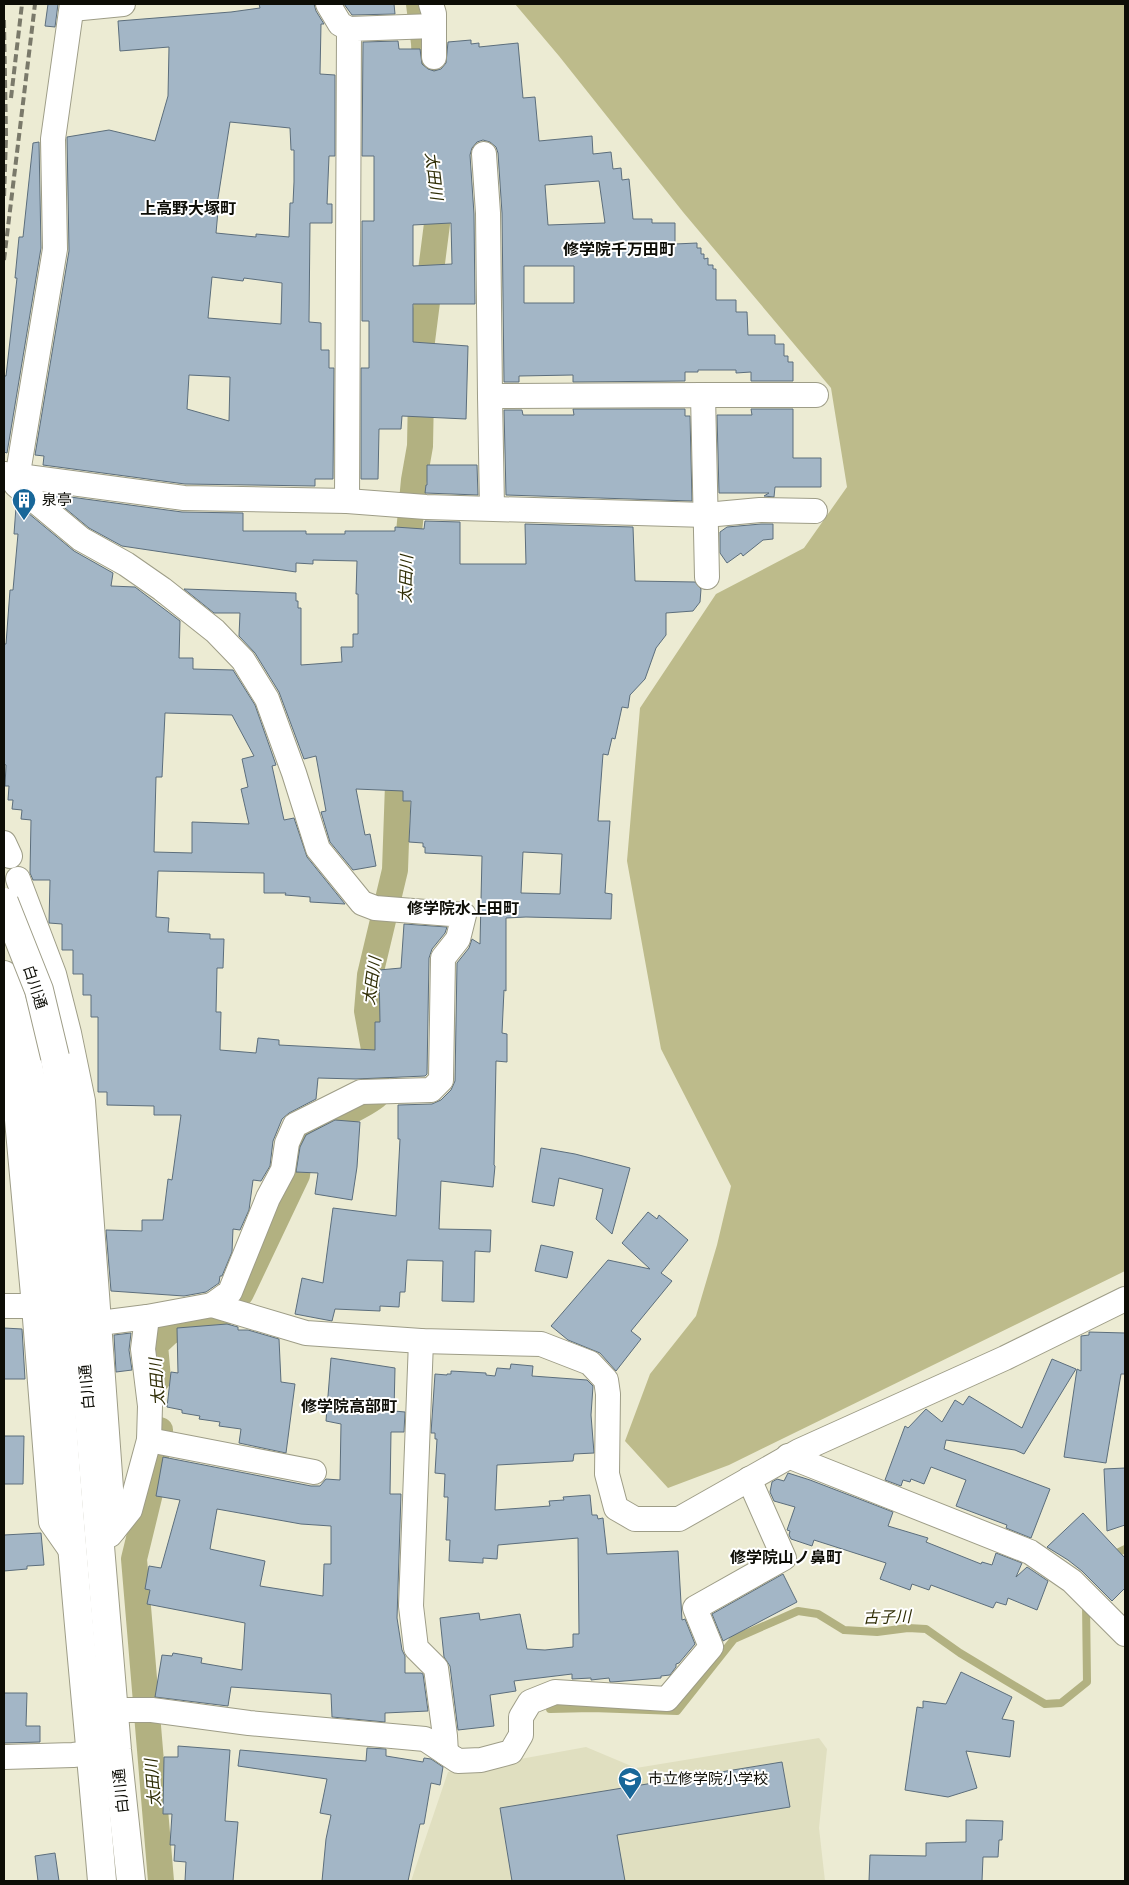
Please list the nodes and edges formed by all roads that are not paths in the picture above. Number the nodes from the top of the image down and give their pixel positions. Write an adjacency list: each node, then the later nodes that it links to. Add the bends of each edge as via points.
1 (123, 4): 3 (street)
2 (328, 4): 5 (street, via 340,24)
3 (72, 6): 11 (street, via 53,139 55,249)
4 (433, 15): 5 (street); 6 (street)
5 (349, 29): 12 (street)
6 (434, 57)
7 (484, 154): 10 (street, via 488,213)
8 (703, 395): 9 (street); 10 (street); 15 (street)
9 (816, 395)
10 (490, 396): 13 (street)
11 (11, 475): 12 (street, via 184,498); 21 (street, via 16,485 80,539 126,564 162,589 215,631 243,660 268,699 318,849 362,903 375,908 464,915 458,939 443,958 441,1080 431,1090 361,1092 295,1126 287,1143 283,1170 268,1198 230,1292)
12 (347, 501): 13 (street)
13 (492, 508): 15 (street)
14 (815, 511): 15 (street, via 760,510)
15 (706, 515): 16 (street)
16 (708, 577)
17 (12, 894): 25 (street, via 54,974 83,1101); 31 (street, 白川通, bridge, via 55,1057)
18 (4, 975): 32 (street, 白川通, via 29,1065 40,1136)
19 (4, 1039): 23 (street, via 16,1109)
20 (1125, 1299): 28 (street, via 1005,1358)
21 (212, 1305): 24 (street); 26 (street, via 306,1332)
22 (4, 1306): 23 (street)
23 (34, 1306): 32 (street, via 51,1522)
24 (147, 1317): 25 (street); 27 (street, via 143,1350 150,1406)
25 (100, 1323): 31 (street)
26 (421, 1341): 30 (street, via 541,1344 590,1363 606,1380 607,1474 616,1508 635,1520 679,1520); 36 (street, via 411,1606 416,1648 436,1668)
27 (149, 1440): 29 (street); 31 (street, via 130,1510)
28 (788, 1456): 30 (street); 33 (street, via 1030,1552 1072,1581)
29 (314, 1472)
30 (749, 1479): 36 (street, via 784,1558 695,1608 710,1647 667,1699 555,1692 530,1702 521,1717 521,1735 511,1752 481,1760 458,1761)
31 (107, 1537): 34 (street, 白川通)
32 (72, 1552): 35 (street, 白川通)
33 (1122, 1627)
34 (135, 1710): 35 (street, 白川通); 36 (street, via 424,1739)
35 (104, 1751): 37 (street); 38 (street, 白川通); 39 (street, 白川通)
36 (446, 1752)
37 (4, 1757)
38 (102, 1881)
39 (131, 1881)

